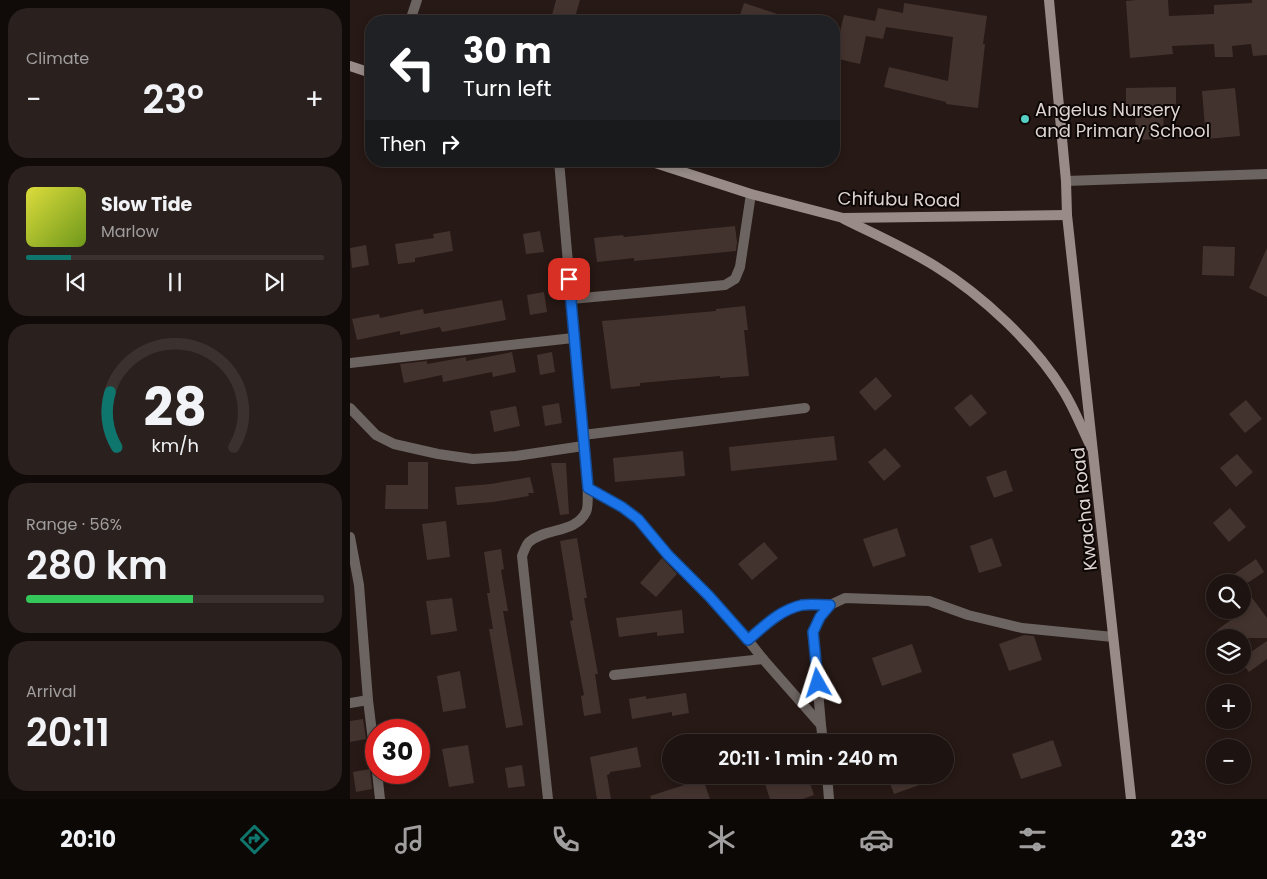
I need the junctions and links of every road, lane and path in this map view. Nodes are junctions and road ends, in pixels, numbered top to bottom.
1 (417, 0) edge
2 (1049, 0) edge
3 (412, 15) edge
4 (350, 66) edge
5 (365, 71) edge
6 (560, 167) edge
7 (668, 167) edge
8 (1267, 174) edge
9 (1066, 181) junction
10 (751, 194) junction
11 (1067, 215) junction
12 (843, 218) junction
13 (571, 299) junction
14 (573, 338) junction
15 (350, 363) edge
16 (350, 408) edge
17 (805, 408) dead end
18 (583, 441) junction
19 (1094, 455) junction
20 (588, 488) junction
21 (350, 537) edge
22 (354, 585) edge
23 (830, 605) junction
24 (1113, 637) junction
25 (748, 640) junction
26 (763, 659) junction
27 (614, 675) dead end
28 (368, 700) junction
29 (350, 703) edge
30 (370, 719) edge
31 (821, 724) junction
32 (822, 734) edge
33 (378, 784) edge
34 (828, 784) edge
35 (380, 799) edge
36 (548, 799) edge
37 (830, 799) edge
38 (1131, 799) edge

1 - 3 street
2 - 9 main road, Kwacha Road
4 - 5 main road
6 - 13 street
7 - 10 main road, Chifubu Road
8 - 9 street
9 - 11 main road, Kwacha Road
10 - 12 main road, Chifubu Road
10 - 13 street
11 - 12 main road, Chifubu Road
11 - 19 main road, Kwacha Road
12 - 19 main road
13 - 14 street
14 - 15 street
14 - 18 street
16 - 18 street
17 - 18 street
18 - 20 street
19 - 24 main road, Kwacha Road
20 - 25 street
20 - 36 street
21 - 22 street
22 - 28 street
23 - 24 street
23 - 25 street
23 - 31 street
24 - 38 main road, Kwacha Road
25 - 26 street
26 - 27 street
26 - 31 street
28 - 29 street
28 - 30 street
31 - 32 street
33 - 35 street
34 - 37 street

